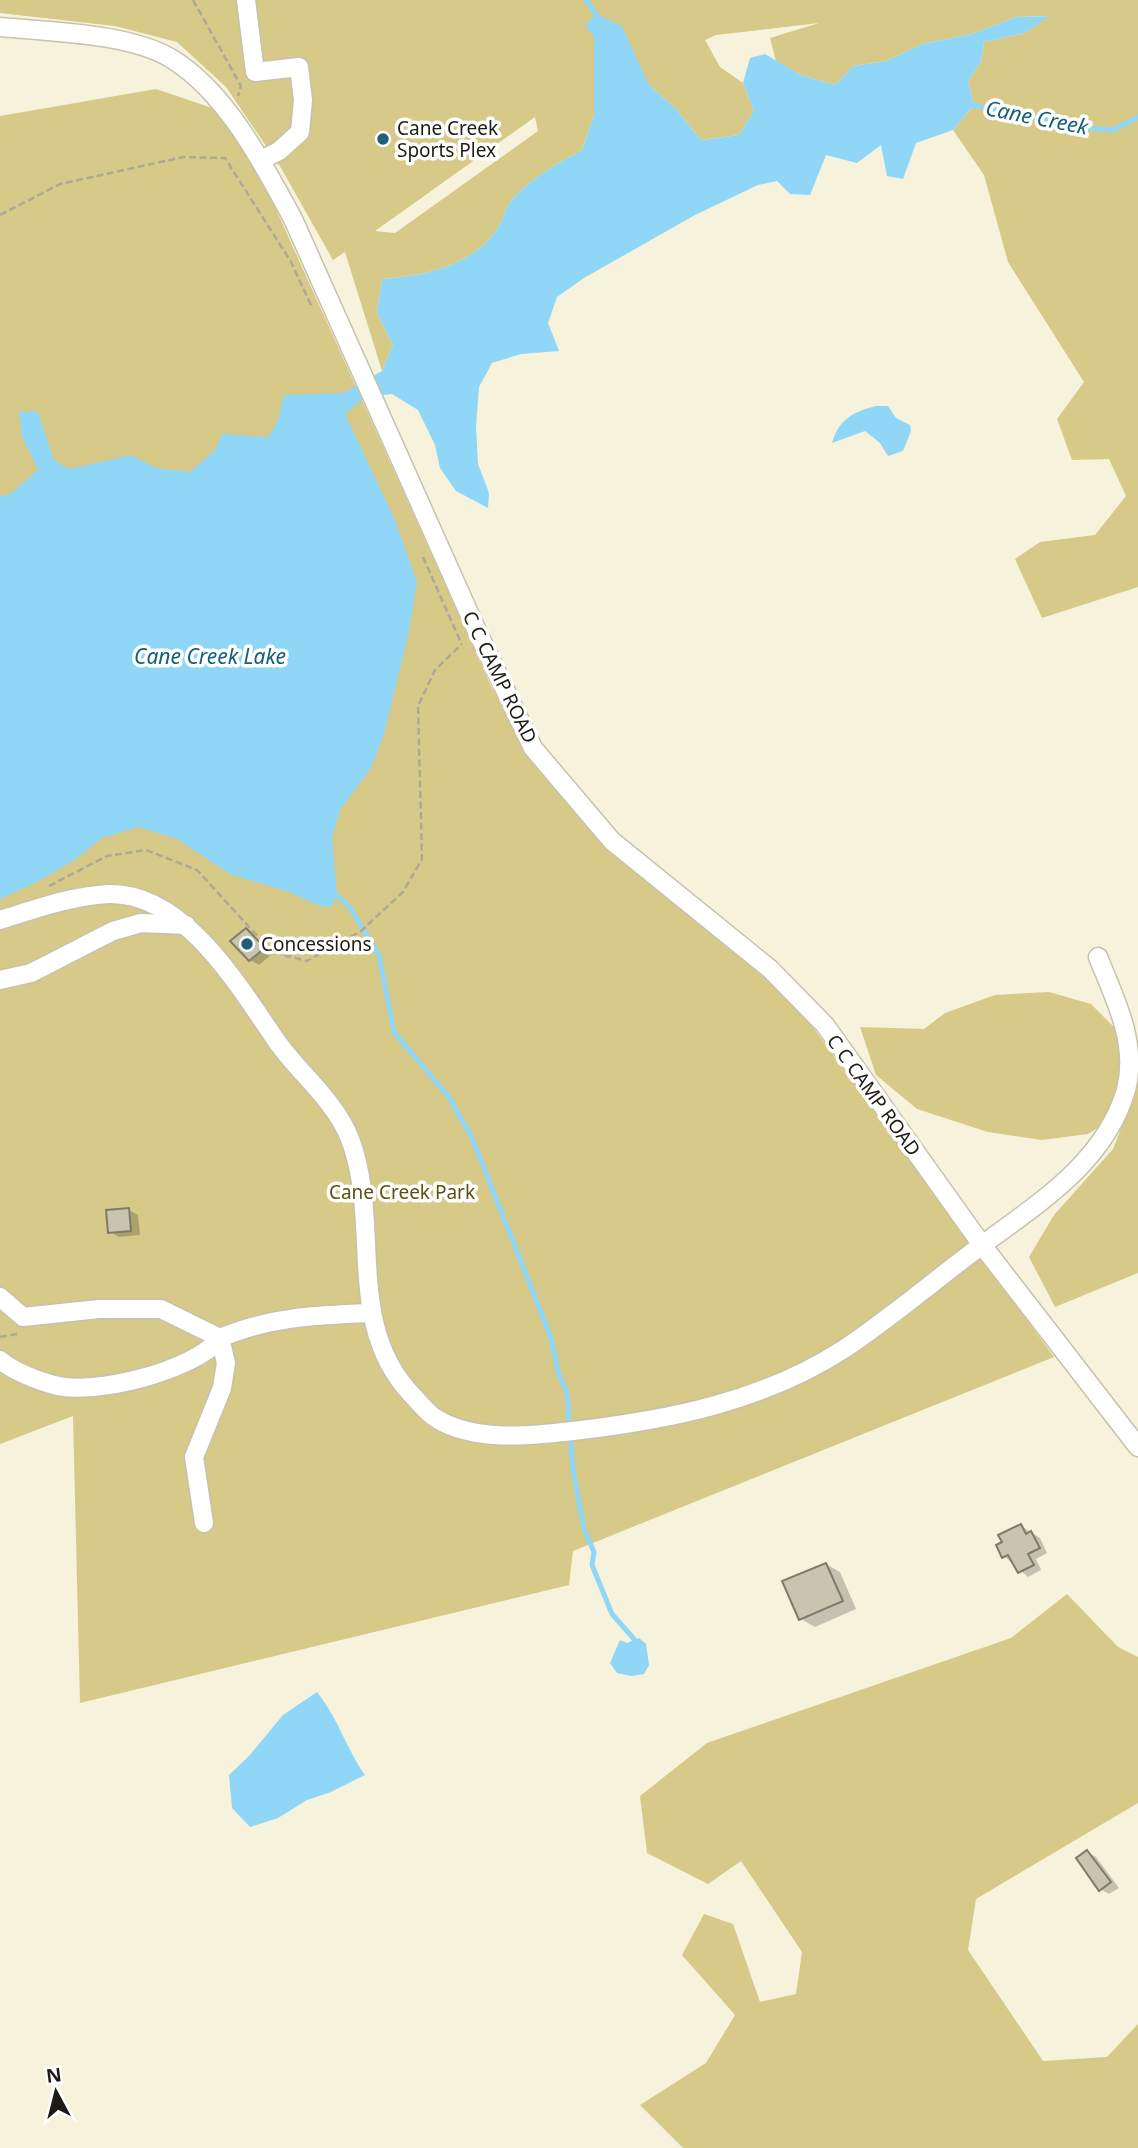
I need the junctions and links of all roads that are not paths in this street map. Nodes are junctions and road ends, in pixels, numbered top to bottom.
1 (246, 0) edge
2 (0, 27) edge
3 (261, 160) junction
4 (0, 920) edge
5 (186, 925) junction
6 (1098, 957) dead end
7 (0, 981) edge
8 (982, 1245) junction
9 (0, 1297) edge
10 (370, 1313) junction
11 (220, 1338) junction
12 (0, 1360) edge
13 (1138, 1447) edge
14 (204, 1523) dead end

1 - 3 street
2 - 3 street, C C CAMP ROAD
3 - 8 street, C C CAMP ROAD
4 - 5 street
5 - 7 street
5 - 10 street
6 - 8 street
8 - 10 street
8 - 13 street, C C CAMP ROAD
9 - 11 street
10 - 11 street
11 - 12 street
11 - 14 street

